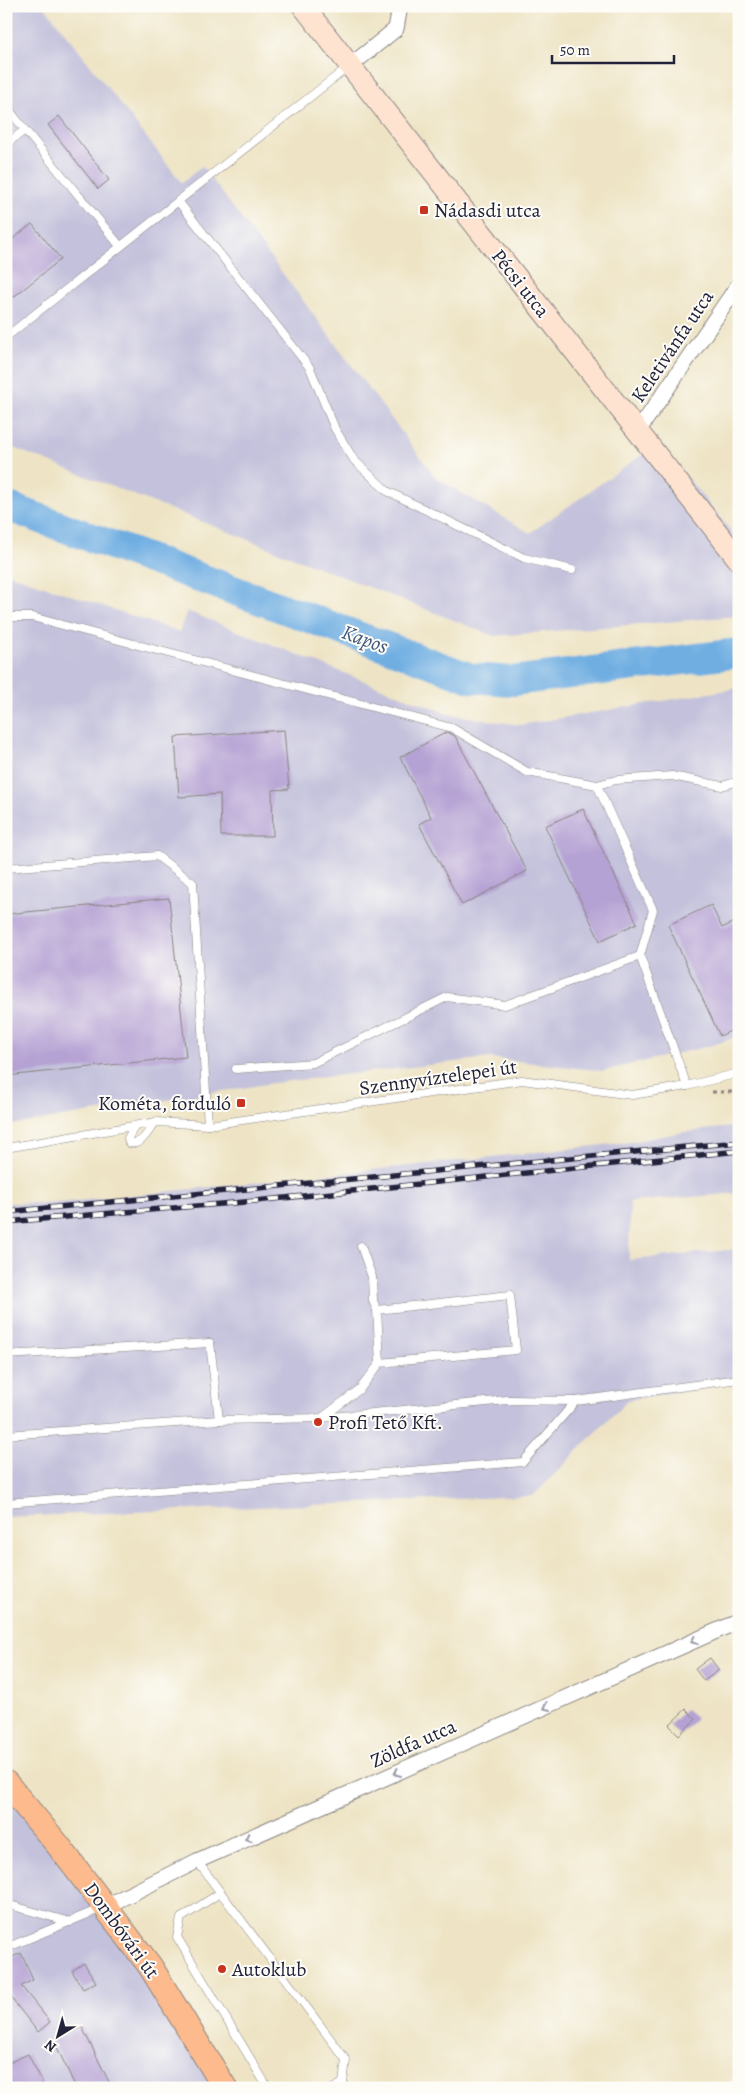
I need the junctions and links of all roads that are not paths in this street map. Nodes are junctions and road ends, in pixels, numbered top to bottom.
1 (303, 6) edge
2 (400, 6) edge
3 (350, 66) junction
4 (6, 106) edge
5 (25, 130) junction
6 (6, 144) edge
7 (178, 200) junction
8 (120, 246) junction
9 (739, 284) edge
10 (6, 337) edge
11 (638, 431) junction
12 (739, 560) edge
13 (572, 570) dead end
14 (6, 617) edge
15 (739, 781) edge
16 (597, 785) junction
17 (6, 868) edge
18 (640, 956) junction
19 (236, 1069) dead end
20 (739, 1073) edge
21 (687, 1086) junction
22 (156, 1122) junction
23 (141, 1124) junction
24 (208, 1125) junction
25 (6, 1148) edge
26 (361, 1246) dead end
27 (377, 1310) junction
28 (6, 1355) edge
29 (380, 1363) junction
30 (739, 1379) edge
31 (576, 1400) junction
32 (321, 1418) junction
33 (219, 1420) junction
34 (6, 1435) edge
35 (6, 1504) edge
36 (739, 1621) edge
37 (6, 1783) edge
38 (197, 1861) junction
39 (220, 1893) junction
40 (6, 1904) edge
41 (106, 1906) junction
42 (70, 1922) junction
43 (6, 1948) edge
44 (225, 2088) edge
45 (268, 2088) edge
46 (334, 2088) edge

1 - 3 street, Pécsi utca
2 - 3 street
3 - 7 lane
3 - 11 street, Pécsi utca
4 - 5 lane
5 - 6 lane
5 - 8 lane
7 - 8 lane
7 - 13 lane
8 - 10 lane
9 - 11 street, Keletivánfa utca
11 - 12 street, Pécsi utca
14 - 16 lane
15 - 16 lane
16 - 18 lane
17 - 24 lane
18 - 19 lane
18 - 21 lane
20 - 21 lane, Szennyvíztelepei út
21 - 24 lane, Szennyvíztelepei út
22 - 23 lane
22 - 23 lane
22 - 24 lane
23 - 25 lane
26 - 27 lane
27 - 29 lane
27 - 29 lane
28 - 33 lane
29 - 32 lane
30 - 31 lane
31 - 32 lane
31 - 35 lane
32 - 33 lane
33 - 34 lane
36 -> 38 street, Zöldfa utca
37 - 41 main road, Dombóvári út
38 - 39 lane
38 - 41 street, Zöldfa utca
39 - 45 lane
39 - 46 lane
40 - 42 lane
41 - 42 lane
41 - 44 main road, Dombóvári út
42 - 43 lane

